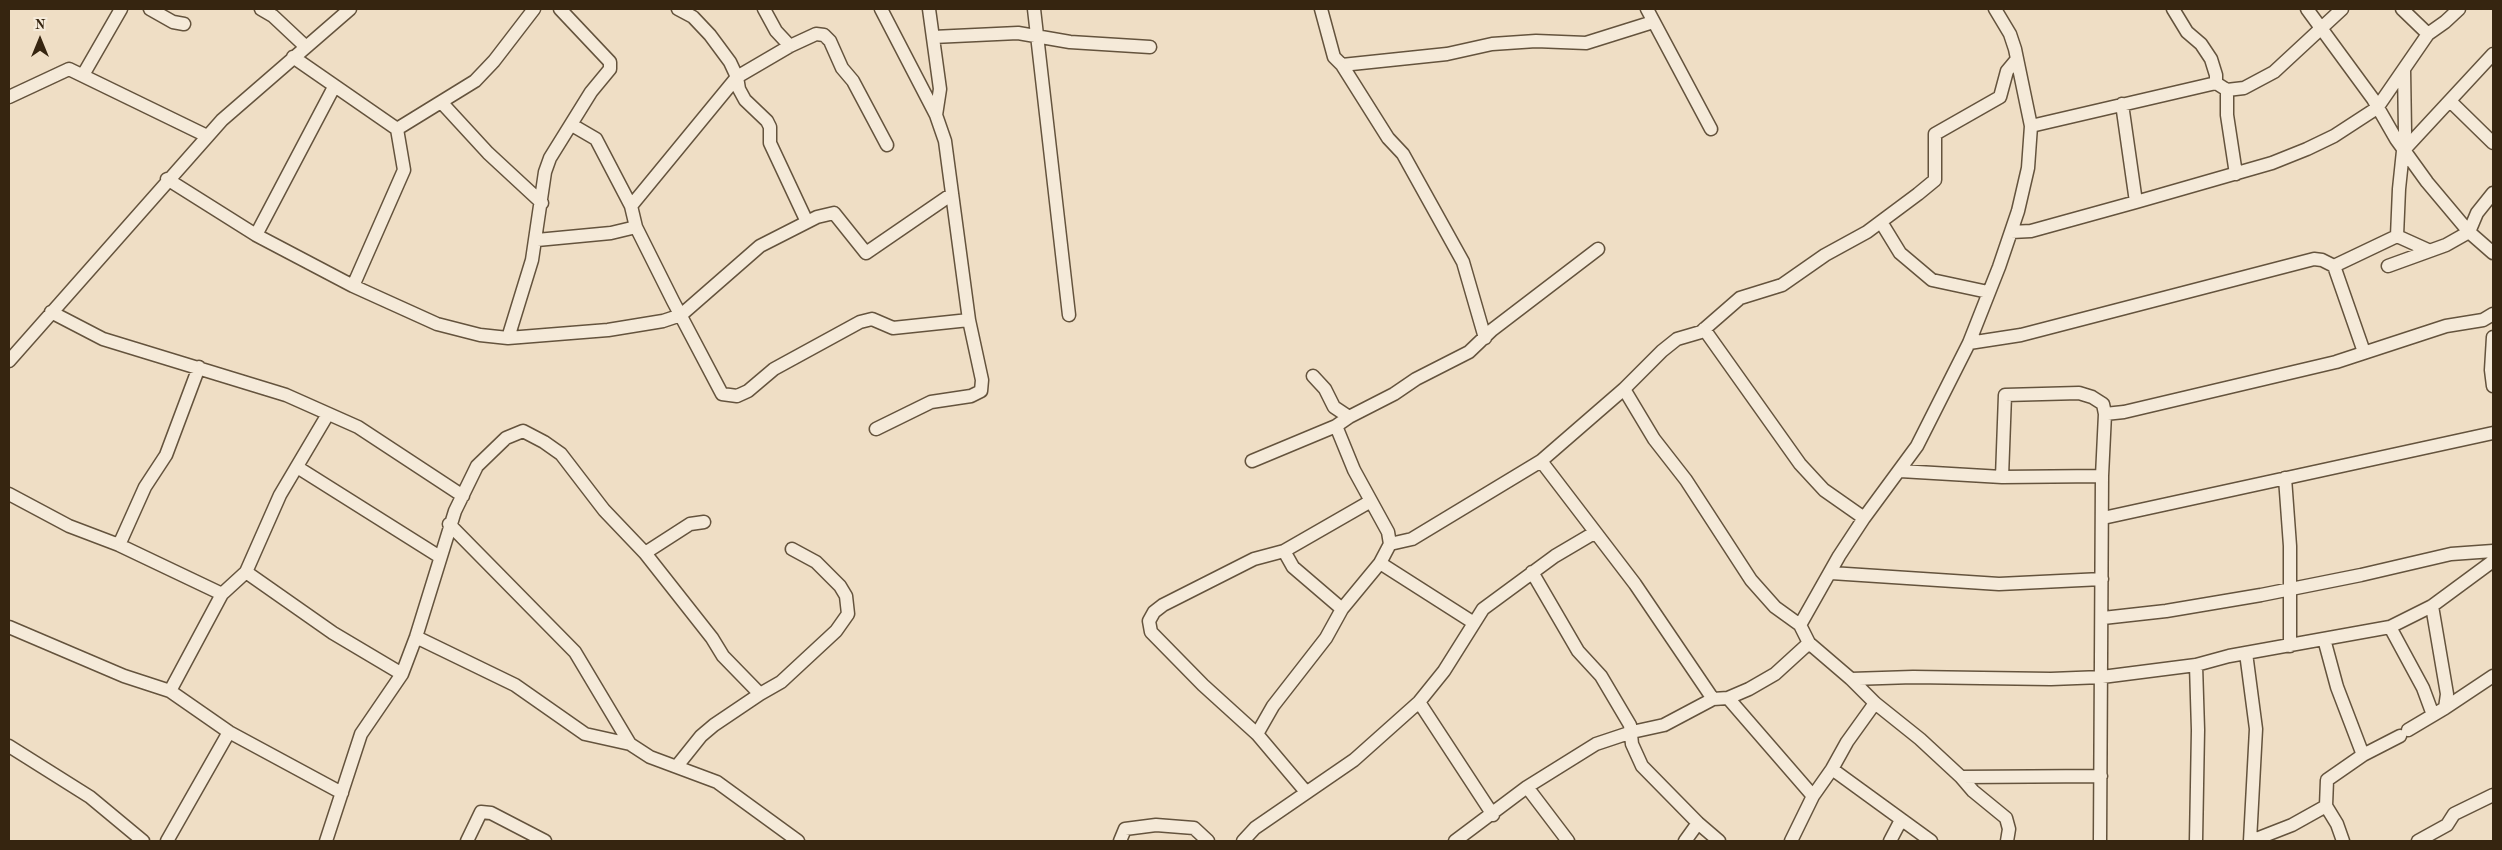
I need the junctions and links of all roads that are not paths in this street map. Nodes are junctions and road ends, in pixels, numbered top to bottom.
1 (122, 9) edge
2 (150, 9) edge
3 (261, 9) edge
4 (350, 9) edge
5 (534, 9) edge
6 (678, 9) edge
7 (764, 9) edge
8 (881, 9) edge
9 (929, 9) edge
10 (1034, 9) edge
11 (1321, 9) edge
12 (1647, 9) edge
13 (1995, 9) edge
14 (2173, 9) edge
15 (2306, 9) edge
16 (2342, 9) edge
17 (2402, 9) edge
18 (2459, 9) edge
19 (567, 11) edge
20 (697, 13) edge
21 (1653, 22) junction
22 (184, 24) dead end
23 (2320, 29) junction
24 (2428, 34) junction
25 (1037, 36) junction
26 (933, 37) junction
27 (305, 46) junction
28 (790, 46) junction
29 (1150, 47) dead end
30 (2493, 54) edge
31 (293, 57) junction
32 (2017, 58) junction
33 (1342, 66) junction
34 (2404, 69) junction
35 (83, 75) junction
36 (737, 77) junction
37 (2221, 86) junction
38 (334, 87) junction
39 (9, 97) edge
40 (2450, 101) junction
41 (442, 103) junction
42 (2122, 104) junction
43 (2378, 108) junction
44 (936, 115) junction
45 (572, 125) junction
46 (2031, 126) junction
47 (397, 129) junction
48 (1711, 129) dead end
49 (207, 136) junction
50 (2493, 143) edge
51 (887, 145) dead end
52 (2404, 150) junction
53 (2236, 174) junction
54 (167, 180) junction
55 (2493, 193) edge
56 (952, 194) junction
57 (2136, 202) junction
58 (542, 203) junction
59 (632, 206) junction
60 (807, 222) junction
61 (1881, 222) junction
62 (636, 227) junction
63 (2011, 232) junction
64 (2468, 232) junction
65 (256, 235) junction
66 (2398, 236) junction
67 (536, 240) junction
68 (1598, 249) dead end
69 (2428, 250) junction
70 (2493, 253) edge
71 (2334, 266) junction
72 (2388, 266) dead end
73 (353, 286) junction
74 (1988, 292) junction
75 (51, 312) junction
76 (2493, 314) edge
77 (681, 315) junction
78 (1069, 315) dead end
79 (969, 320) junction
80 (1704, 329) junction
81 (2493, 337) edge
82 (508, 338) junction
83 (1485, 338) junction
84 (1969, 343) junction
85 (2364, 352) junction
86 (9, 361) edge
87 (199, 367) junction
88 (1313, 376) dead end
89 (2493, 386) edge
90 (1624, 389) junction
91 (328, 414) junction
92 (2105, 414) junction
93 (1349, 417) junction
94 (1336, 426) junction
95 (876, 429) dead end
96 (2493, 432) edge
97 (1252, 461) dead end
98 (1541, 461) junction
99 (297, 468) junction
100 (1900, 471) junction
101 (2102, 476) junction
102 (2002, 477) junction
103 (2285, 478) junction
104 (9, 494) edge
105 (463, 496) junction
106 (1371, 501) junction
107 (1864, 518) junction
108 (2103, 518) junction
109 (704, 522) dead end
110 (450, 524) junction
111 (1594, 533) junction
112 (1390, 544) junction
113 (118, 545) junction
114 (792, 549) dead end
115 (1284, 551) junction
116 (2493, 551) edge
117 (645, 553) junction
118 (440, 557) junction
119 (2493, 561) edge
120 (1380, 563) junction
121 (246, 572) junction
122 (1532, 572) junction
123 (1831, 573) junction
124 (2102, 579) junction
125 (2290, 589) junction
126 (222, 594) junction
127 (2432, 606) junction
128 (1342, 609) junction
129 (2103, 618) junction
130 (1474, 623) junction
131 (1800, 626) junction
132 (9, 627) edge
133 (2390, 627) junction
134 (416, 637) junction
135 (2324, 639) junction
136 (1808, 643) junction
137 (2290, 646) junction
138 (2246, 654) junction
139 (2196, 665) junction
140 (402, 674) junction
141 (2493, 676) edge
142 (2102, 677) junction
143 (1851, 679) junction
144 (170, 691) junction
145 (760, 694) junction
146 (1728, 698) junction
147 (1713, 699) junction
148 (1419, 702) junction
149 (1875, 703) junction
150 (2445, 708) junction
151 (2433, 715) junction
152 (229, 732) junction
153 (1632, 732) junction
154 (1257, 734) junction
155 (630, 744) junction
156 (9, 746) edge
157 (2363, 756) junction
158 (677, 766) junction
159 (1832, 769) junction
160 (2101, 776) junction
161 (1961, 777) junction
162 (1527, 787) junction
163 (1306, 792) junction
164 (342, 793) junction
165 (2493, 795) edge
166 (1813, 796) junction
167 (2326, 806) junction
168 (1493, 815) junction
169 (1901, 820) junction
170 (1698, 823) junction
171 (143, 841) edge
172 (167, 841) edge
173 (326, 841) edge
174 (466, 841) edge
175 (545, 841) edge
176 (798, 841) edge
177 (1120, 841) edge
178 (1208, 841) edge
179 (1243, 841) edge
180 (1455, 841) edge
181 (1568, 841) edge
182 (1685, 841) edge
183 (1719, 841) edge
184 (1792, 841) edge
185 (1890, 841) edge
186 (1931, 841) edge
187 (2007, 841) edge
188 (2100, 841) edge
189 (2196, 841) edge
190 (2250, 841) edge
191 (2343, 841) edge
192 (2418, 841) edge

1 - 35 street
2 - 22 street
3 - 27 street
4 - 27 street
5 - 41 street
6 - 20 street
7 - 28 street
8 - 44 street
9 - 26 street
10 - 25 street
11 - 33 street
12 - 21 street
13 - 32 street
14 - 37 street
15 - 23 street
16 - 23 street
17 - 24 street
18 - 24 street
19 - 45 street
20 - 36 street
21 - 33 street
21 - 48 street
23 - 37 street
23 - 43 street
24 - 34 street
25 - 26 street
25 - 29 street
25 - 78 street
26 - 44 street
27 - 31 street
28 - 36 street
28 - 51 street
30 - 40 street
31 - 38 street
31 - 49 street
32 - 46 street
32 - 61 street
33 - 83 street
34 - 43 street
34 - 52 street
35 - 39 street
35 - 49 street
36 - 59 street
36 - 60 street
37 - 42 street
37 - 53 street
38 - 47 street
38 - 65 street
40 - 50 street
40 - 52 street
41 - 47 street
41 - 58 street
42 - 46 street
42 - 57 street
43 - 52 street
43 - 53 street
44 - 56 street
45 - 58 street
45 - 59 street
46 - 63 street
47 - 73 street
49 - 54 street
52 - 64 street
52 - 66 street
53 - 57 street
54 - 65 street
54 - 75 street
55 - 64 street
56 - 60 street
56 - 79 street
57 - 63 street
58 - 67 street
59 - 62 street
60 - 77 street
61 - 74 street
61 - 80 street
62 - 67 street
62 - 77 street
63 - 74 street
64 - 69 street
64 - 70 street
65 - 73 street
66 - 69 street
66 - 71 street
67 - 82 street
68 - 83 street
69 - 72 street
71 - 84 street
71 - 85 street
73 - 82 street
74 - 84 street
75 - 86 street
75 - 87 street
76 - 85 street
77 - 79 street
77 - 82 street
79 - 95 street
80 - 90 street
80 - 107 street
81 - 89 street
83 - 93 street
84 - 100 street
85 - 92 street
87 - 91 street
87 - 113 street
88 - 93 street
90 - 98 street
90 - 131 street
91 - 99 street
91 - 105 street
92 - 101 street
92 - 102 street
93 - 94 street
94 - 97 street
94 - 106 street
96 - 103 street
98 - 111 street
98 - 112 street
99 - 118 street
99 - 121 street
100 - 102 street
100 - 107 street
101 - 102 street
101 - 108 street
103 - 108 street
103 - 125 street
104 - 113 street
105 - 110 street
105 - 117 street
106 - 112 street
106 - 115 street
107 - 123 street
108 - 124 street
109 - 117 street
110 - 118 street
110 - 155 street
111 - 122 street
111 - 147 street
112 - 120 street
113 - 126 street
114 - 145 street
115 - 128 street
115 - 154 street
116 - 125 street
117 - 145 street
118 - 134 street
119 - 127 street
120 - 128 street
120 - 130 street
121 - 126 street
121 - 140 street
122 - 130 street
122 - 153 street
123 - 124 street
123 - 131 street
124 - 129 street
125 - 129 street
125 - 137 street
126 - 144 street
127 - 133 street
127 - 150 street
128 - 154 street
129 - 142 street
130 - 148 street
131 - 136 street
132 - 144 street
133 - 135 street
133 - 151 street
134 - 140 street
134 - 155 street
135 - 137 street
135 - 157 street
136 - 143 street
136 - 146 street
137 - 138 street
138 - 139 street
138 - 190 street
139 - 142 street
139 - 189 street
140 - 164 street
141 - 150 street
142 - 143 street
142 - 160 street
143 - 149 street
144 - 152 street
145 - 158 street
146 - 147 street
146 - 166 street
147 - 153 street
148 - 163 street
148 - 168 street
149 - 159 street
149 - 161 street
150 - 151 street
151 - 157 street
152 - 164 street
152 - 172 street
153 - 162 street
153 - 170 street
154 - 163 street
155 - 158 street
156 - 171 street
157 - 167 street
158 - 176 street
159 - 166 street
159 - 169 street
160 - 161 street
160 - 188 street
161 - 187 street
162 - 168 street
162 - 181 street
163 - 179 street
164 - 173 street
165 - 192 street
166 - 184 street
167 - 190 street
167 - 191 street
168 - 180 street
169 - 185 street
169 - 186 street
170 - 182 street
170 - 183 street
174 - 175 street
177 - 178 street

